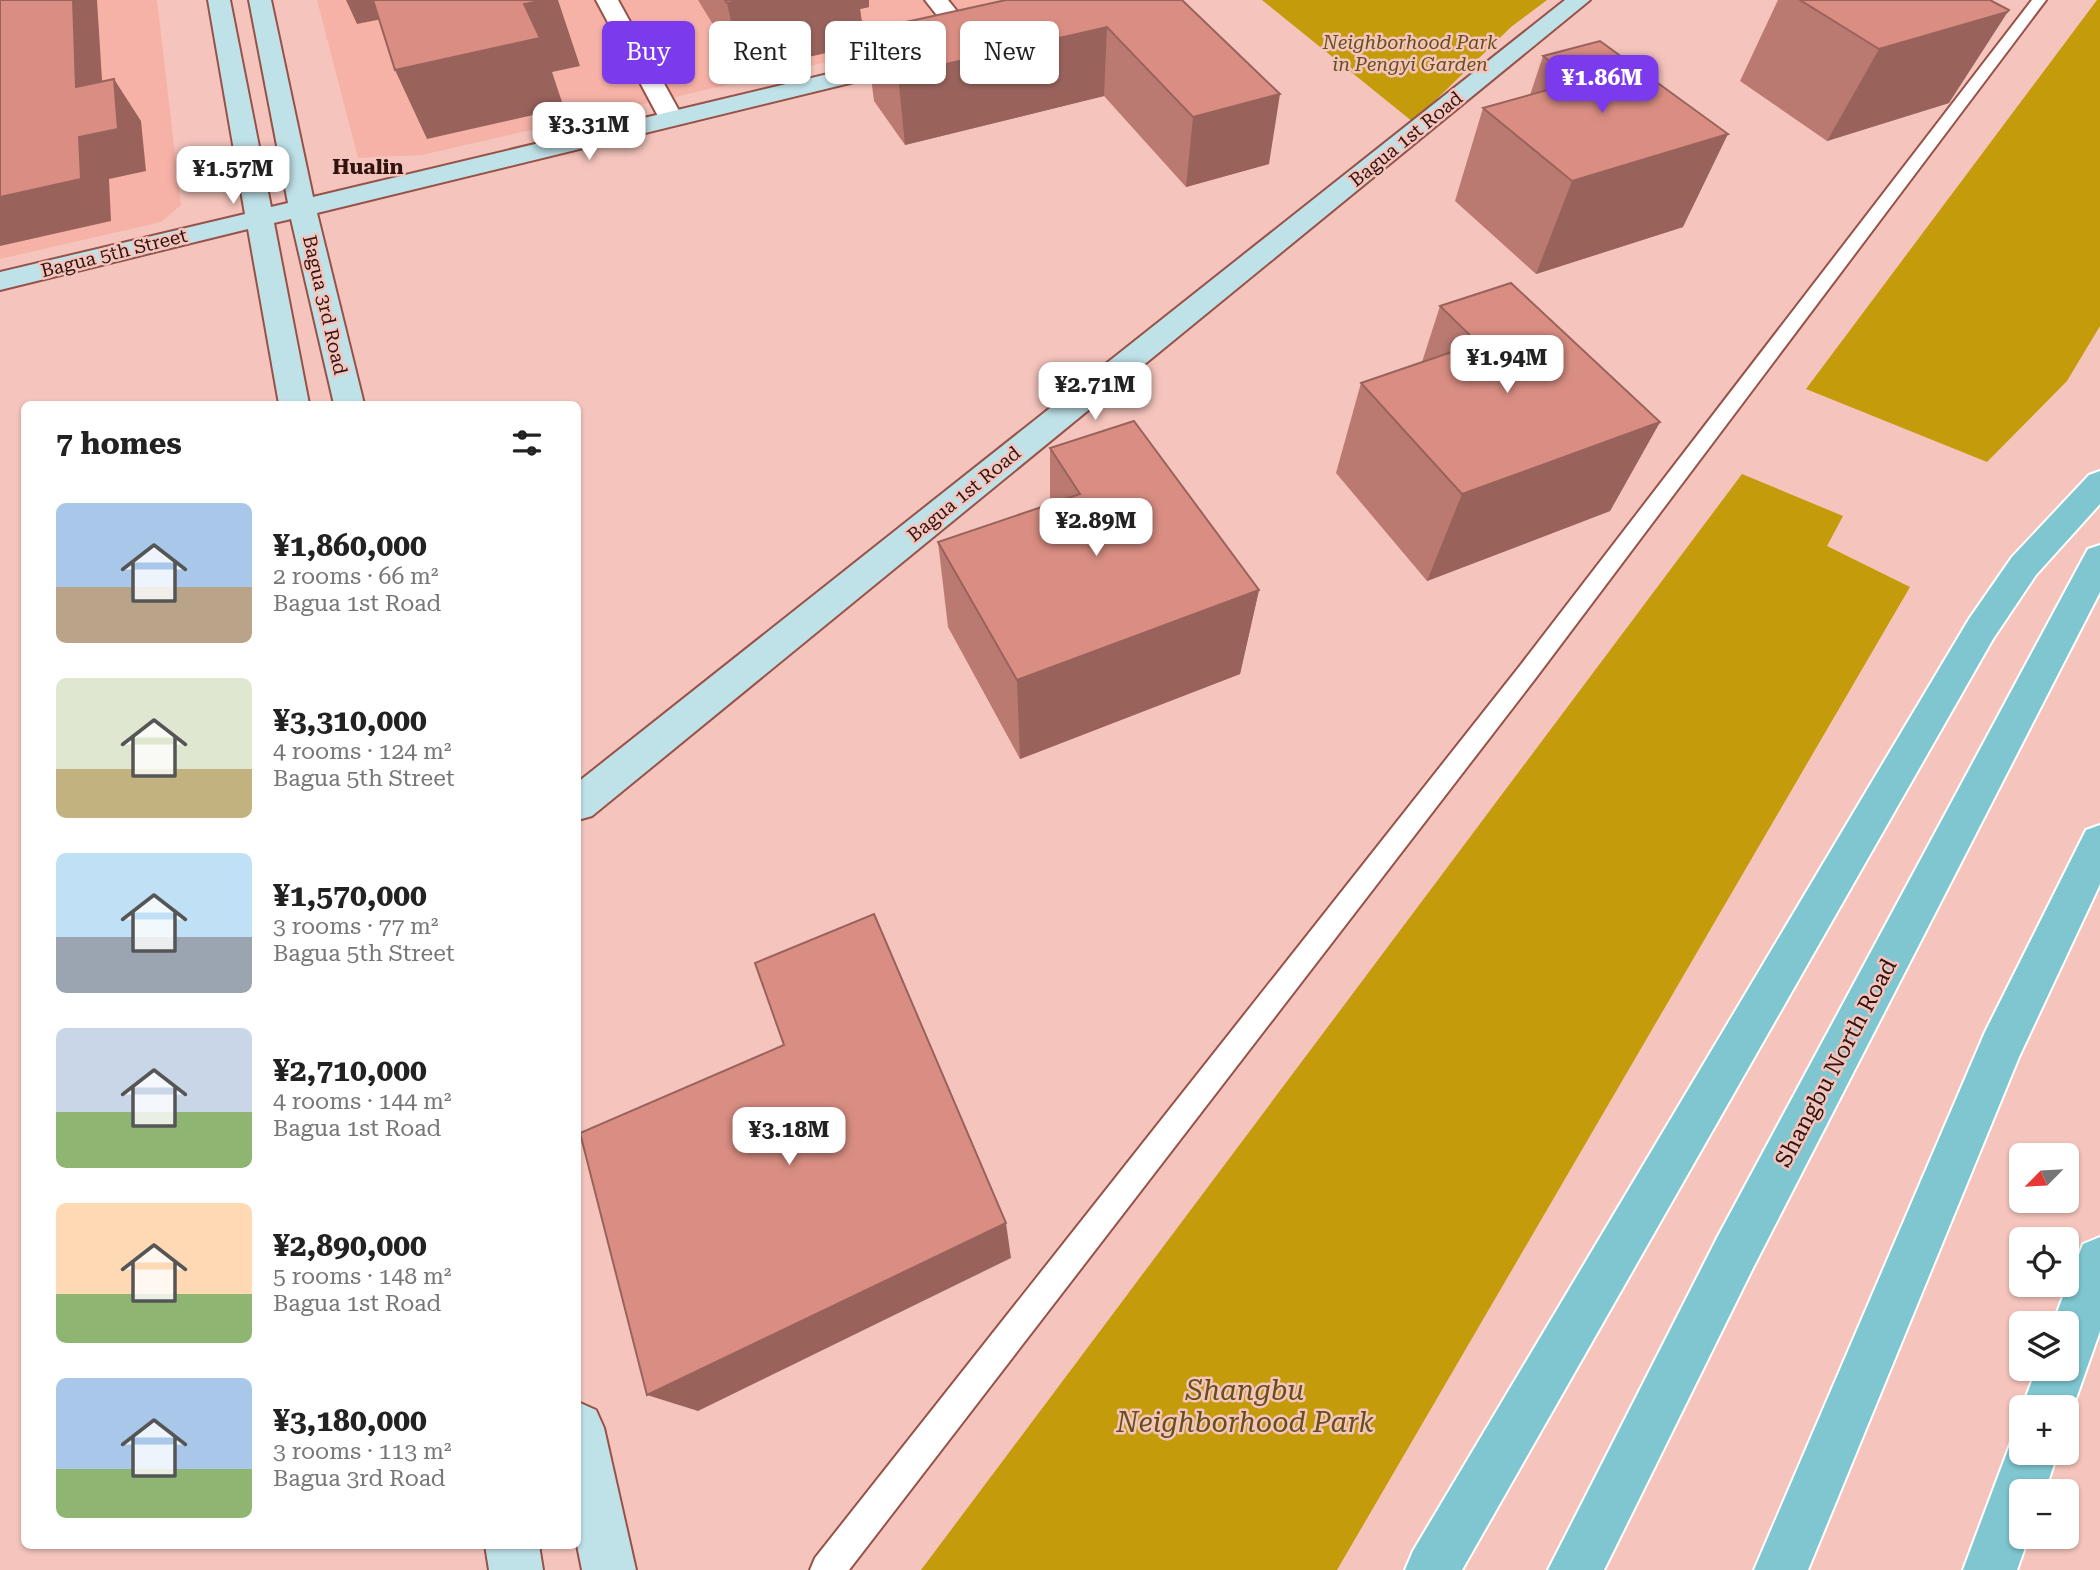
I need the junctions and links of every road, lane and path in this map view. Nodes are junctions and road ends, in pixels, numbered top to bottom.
1 (219, 0) edge
2 (260, 0) edge
3 (607, 0) edge
4 (936, 0) edge
5 (1579, 0) edge
6 (2039, 0) edge
7 (960, 30) edge
8 (960, 49) edge
9 (671, 118) junction
10 (302, 208) junction
11 (259, 218) junction
12 (0, 281) edge
13 (293, 401) edge
14 (347, 401) edge
15 (2100, 483) edge
16 (2100, 558) edge
17 (581, 802) edge
18 (2100, 842) edge
19 (2100, 1261) edge
20 (2079, 1320) edge
21 (581, 1442) edge
22 (2027, 1465) edge
23 (513, 1549) edge
24 (516, 1570) edge
25 (609, 1570) edge
26 (827, 1570) edge
27 (1432, 1570) edge
28 (1575, 1570) edge
29 (1781, 1570) edge
30 (1990, 1570) edge

1 - 11 street
2 - 10 street, Bagua 3rd Road
3 - 9 street
4 - 7 street
5 - 17 street, Bagua 1st Road
6 - 26 lane
8 - 9 street, Bagua 5th Street
9 - 10 street, Bagua 5th Street
10 - 11 street, Bagua 5th Street
10 - 14 street, Bagua 3rd Road
11 - 12 street, Bagua 5th Street
11 - 13 street
15 - 27 main road
16 - 28 main road, Shangbu North Road
18 - 29 main road
19 - 20 main road
21 - 25 street
22 - 30 main road
23 - 24 street

